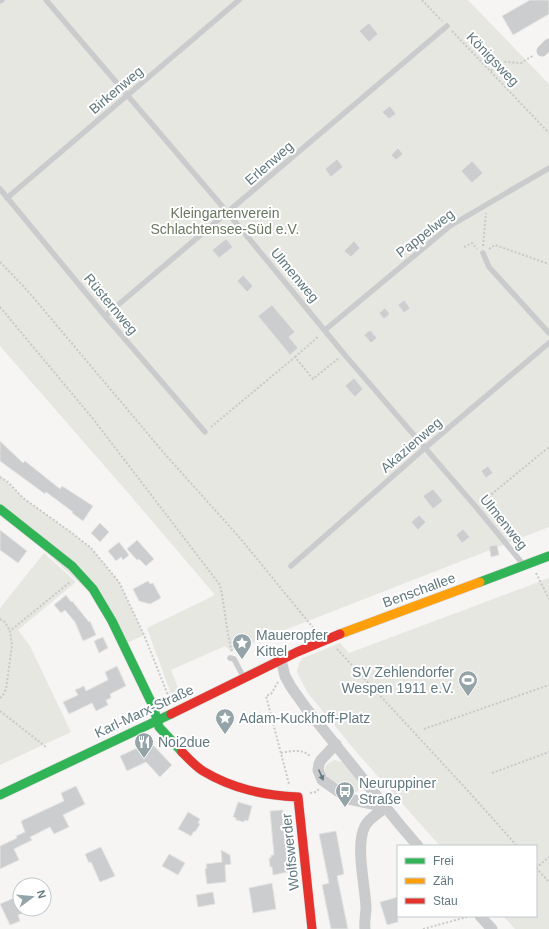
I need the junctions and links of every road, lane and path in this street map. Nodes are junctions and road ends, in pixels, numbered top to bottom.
1 (46, 0) edge
2 (240, 0) edge
3 (422, 0) edge
4 (447, 26) junction
5 (546, 47) edge
6 (491, 71) junction
7 (128, 95) junction
8 (549, 133) edge
9 (549, 168) edge
10 (0, 189) edge
11 (7, 198) junction
12 (482, 207) junction
13 (228, 213) junction
14 (464, 247) dead end
15 (483, 253) junction
16 (0, 262) edge
17 (549, 264) edge
18 (0, 307) edge
19 (105, 316) junction
20 (325, 330) junction
21 (549, 333) edge
22 (549, 343) edge
23 (344, 354) junction
24 (295, 357) junction
25 (205, 432) joint
26 (549, 447) edge
27 (426, 448) junction
28 (476, 507) junction
29 (0, 510) edge
30 (549, 556) edge
31 (291, 566) dead end
32 (524, 566) junction
33 (534, 570) dead end
34 (80, 574) junction
35 (549, 599) edge
36 (0, 619) edge
37 (10, 631) junction
38 (317, 633) dead end
39 (332, 644) dead end
40 (299, 650) joint
41 (232, 659) joint
42 (281, 660) junction
43 (244, 679) junction
44 (278, 682) dead end
45 (549, 685) edge
46 (0, 698) edge
47 (0, 711) edge
48 (157, 722) junction
49 (424, 729) dead end
50 (336, 744) junction
51 (46, 747) dead end
52 (549, 752) edge
53 (280, 753) junction
54 (319, 764) junction
55 (492, 773) dead end
56 (325, 783) junction
57 (0, 795) edge
58 (298, 796) junction
59 (386, 807) junction
60 (417, 845) edge
61 (516, 845) edge
62 (549, 857) edge
63 (537, 867) edge
64 (537, 869) edge
65 (549, 882) edge
66 (467, 917) edge
67 (481, 917) edge
68 (435, 926) junction
69 (312, 929) edge
70 (365, 929) edge
71 (423, 929) edge
72 (436, 929) edge
73 (492, 929) edge

1 - 7 lane, Ulmenweg
2 - 7 lane, Birkenweg
3 - 4 path, Königsweg
4 - 6 path, Königsweg
4 - 13 lane, Erlenweg
5 - 6 path
6 - 8 path, Königsweg
7 - 11 lane, Birkenweg
7 - 13 lane, Ulmenweg
9 - 12 lane, Pappelweg
10 - 11 lane, Rüsternweg
11 - 19 lane, Rüsternweg
12 - 15 path
12 - 20 lane, Pappelweg
13 - 19 lane, Erlenweg
13 - 20 lane, Ulmenweg
14 - 15 path
15 - 17 path
15 - 21 lane
16 - 38 path
18 - 41 path
19 - 25 lane, Rüsternweg
20 - 23 lane, Ulmenweg
20 - 24 path
22 - 27 lane, Akazienweg
23 - 24 path
23 - 27 lane, Ulmenweg
24 - 25 path
26 - 28 path
27 - 28 lane, Ulmenweg
27 - 31 lane, Akazienweg
28 - 32 lane, Ulmenweg
29 - 34 street, Wolfswerder
30 - 32 street, Benschallee
32 - 40 street, Benschallee
33 - 35 path
34 - 37 path
34 - 48 street, Wolfswerder
36 - 37 path
37 - 46 path
39 - 61 path
40 - 42 street, Karl-Marx-Straße
41 - 43 lane
42 - 43 street, Karl-Marx-Straße
42 - 50 street
43 - 48 street, Karl-Marx-Straße
44 - 53 path
45 - 49 path
47 - 51 path
48 - 57 street, Karl-Marx-Straße
48 - 58 street, Wolfswerder
50 - 54 street
50 - 59 street
52 - 55 path
53 - 54 path
53 - 58 path
54 -> 56 street
56 - 58 path
56 - 59 street
58 - 69 street, Wolfswerder
59 - 60 street
59 - 70 street
62 - 63 path
64 - 65 path
66 - 68 path
67 - 73 street
68 - 71 path
68 - 72 path

